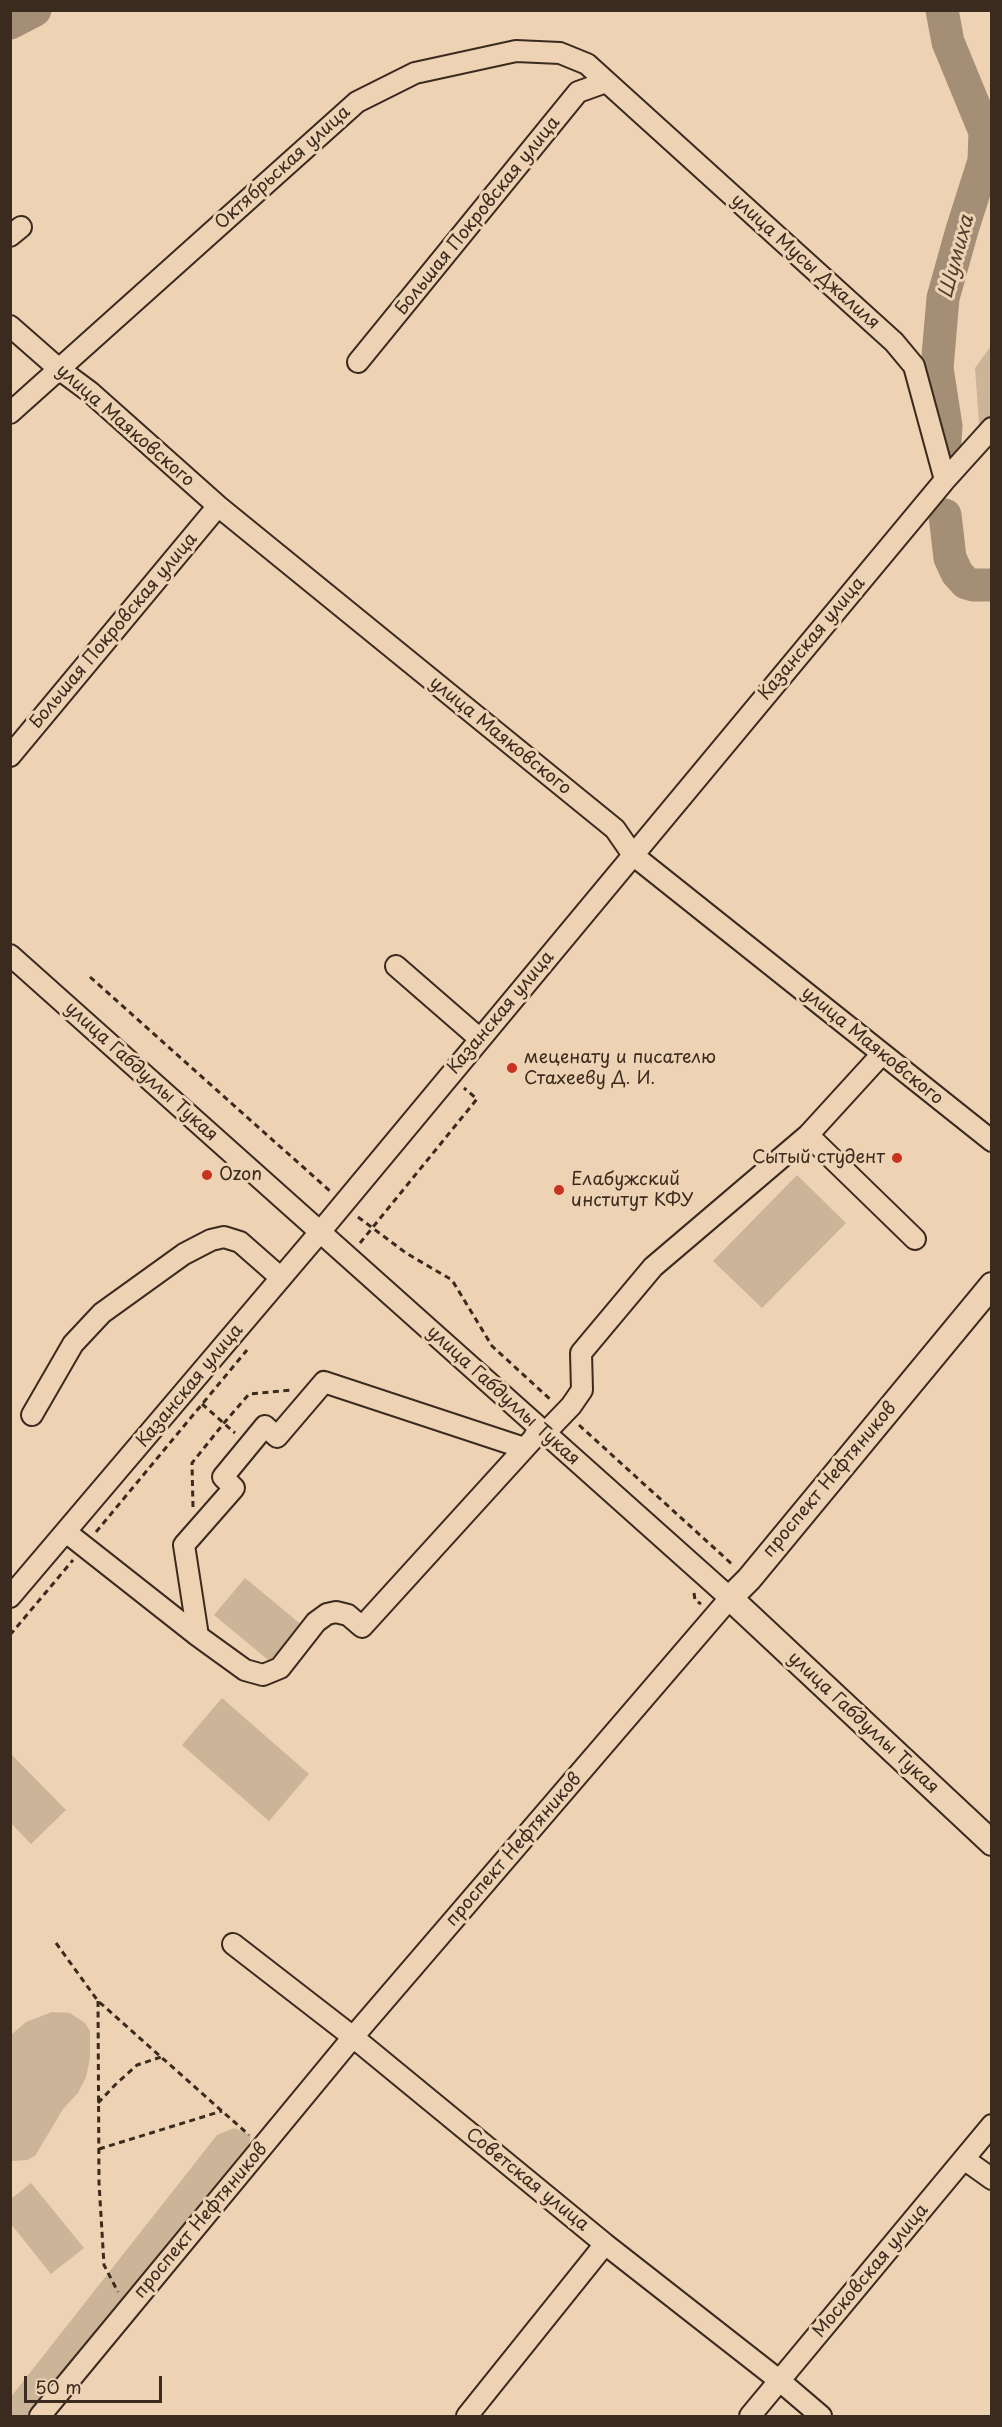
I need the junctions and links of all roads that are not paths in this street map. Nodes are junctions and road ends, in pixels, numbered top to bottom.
1 (606, 82) junction
2 (10, 326) edge
3 (358, 362) dead end
4 (59, 369) junction
5 (10, 413) edge
6 (992, 428) edge
7 (945, 480) junction
8 (218, 506) junction
9 (10, 756) edge
10 (633, 855) junction
11 (10, 955) edge
12 (396, 966) dead end
13 (480, 1039) junction
14 (882, 1054) junction
15 (808, 1135) junction
16 (992, 1141) edge
17 (320, 1232) junction
18 (915, 1239) dead end
19 (281, 1278) junction
20 (992, 1285) edge
21 (32, 1415) dead end
22 (542, 1431) junction
23 (524, 1448) junction
24 (66, 1532) junction
25 (10, 1597) edge
26 (730, 1599) junction
27 (198, 1636) junction
28 (992, 1843) edge
29 (233, 1944) dead end
30 (353, 2037) junction
31 (992, 2125) edge
32 (964, 2159) junction
33 (992, 2179) edge
34 (606, 2244) junction
35 (780, 2381) junction
36 (40, 2416) edge
37 (467, 2416) edge
38 (750, 2416) edge
39 (821, 2416) edge

1 - 3 street, Большая Покровская улица
1 - 4 street, Октябрьская улица
1 - 7 street, улица Мусы Джалиля
2 - 4 street, улица Маяковского
4 - 5 street, Октябрьская улица
4 - 8 street, улица Маяковского
6 - 7 street, Казанская улица
7 - 10 street, Казанская улица
8 - 9 street, Большая Покровская улица
8 - 10 street, улица Маяковского
10 - 13 street, Казанская улица
10 - 14 street, улица Маяковского
11 - 17 street, улица Габдуллы Тукая
12 - 13 street
13 - 17 street, Казанская улица
14 - 15 street
14 - 16 street, улица Маяковского
15 - 18 street
15 - 22 street
17 - 19 street, Казанская улица
17 - 22 street, улица Габдуллы Тукая
19 - 21 street
19 - 24 street, Казанская улица
20 - 26 main road, проспект Нефтяников
22 - 23 street
22 - 26 street, улица Габдуллы Тукая
23 - 27 street
23 - 27 street
24 - 25 street, Казанская улица
24 - 27 street
26 - 28 main road, улица Габдуллы Тукая
26 - 30 street, проспект Нефтяников
29 - 30 street, Советская улица
30 - 34 street, Советская улица
30 - 36 street, проспект Нефтяников
31 - 32 street, Московская улица
32 - 33 street
32 - 35 street, Московская улица
34 - 35 street, Советская улица
34 - 37 street
35 - 38 street, Московская улица
35 - 39 street, Советская улица

